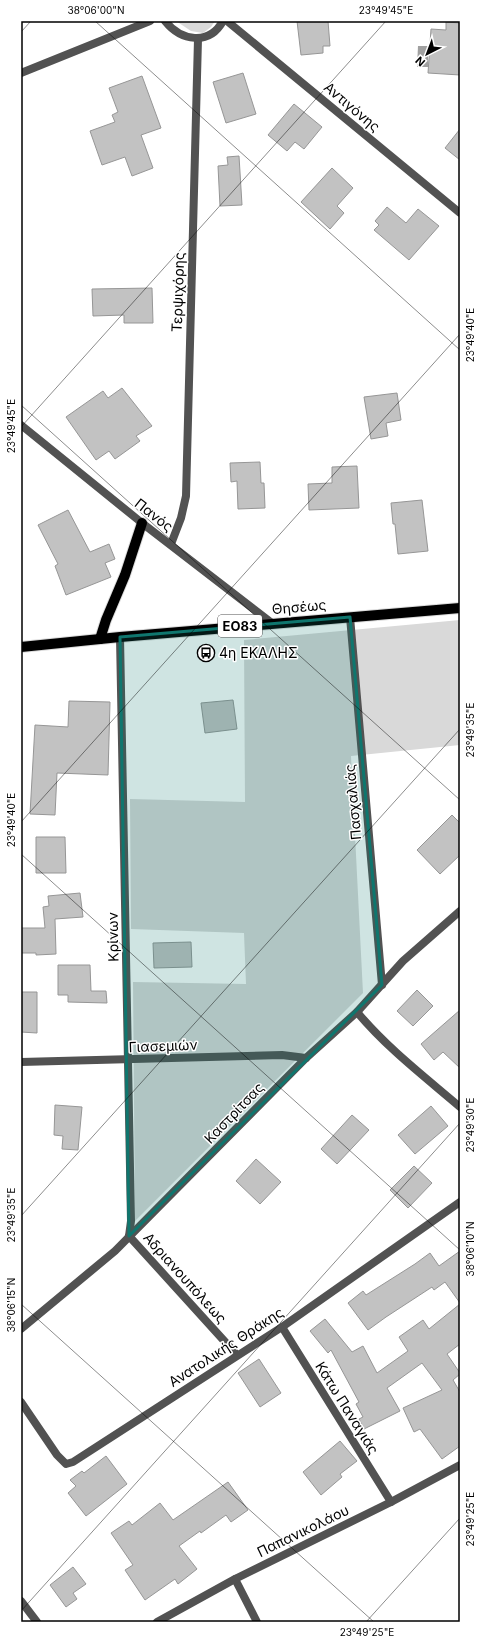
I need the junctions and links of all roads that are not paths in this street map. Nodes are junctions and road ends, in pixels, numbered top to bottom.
1 (150, 21) edge
2 (165, 21) edge
3 (223, 21) edge
4 (227, 21) edge
5 (198, 39) junction
6 (21, 73) edge
7 (460, 213) edge
8 (21, 425) edge
9 (142, 523) junction
10 (171, 544) junction
11 (460, 608) edge
12 (350, 617) junction
13 (273, 624) junction
14 (120, 637) junction
15 (100, 640) junction
16 (21, 647) edge
17 (460, 911) edge
18 (382, 985) junction
19 (358, 1012) junction
20 (306, 1058) junction
21 (128, 1060) junction
22 (21, 1062) edge
23 (460, 1107) edge
24 (460, 1202) edge
25 (129, 1236) junction
26 (282, 1327) junction
27 (21, 1329) edge
28 (236, 1355) junction
29 (21, 1402) edge
30 (460, 1465) edge
31 (391, 1502) junction
32 (235, 1579) junction
33 (21, 1601) edge
34 (37, 1622) edge
35 (157, 1622) edge
36 (257, 1622) edge

1 - 6 street
2 - 5 street
3 - 5 street
4 - 7 street, Αντιγόνης
5 - 10 street, Τερψιχόρης
8 - 9 street, Πανός
9 - 10 street, Πανός
9 - 15 main road
10 - 13 street, Πανός
11 - 12 main road, Θησέως / ΕΟ83
12 - 13 main road, Θησέως / ΕΟ83
12 - 18 street, Πασχαλιάς
13 - 14 main road, Θησέως / ΕΟ83
14 - 15 main road, Θησέως / ΕΟ83
14 - 21 street, Κρίνων
15 - 16 main road, Θησέως / ΕΟ83
17 - 18 street, Καστρίτσας
18 - 19 street, Καστρίτσας
19 - 20 street, Καστρίτσας
19 - 23 street
20 - 21 street, Γιασεμιών
20 - 25 street, Καστρίτσας
21 - 22 street, Γιασεμιών
21 - 25 street, Κρίνων
24 - 26 street, Ανατολικής Θράκης
25 - 27 street, Καστρίτσας
25 - 28 street, Αδριανουπόλεως
26 - 28 street, Ανατολικής Θράκης
26 - 31 street, Κάτω Παναγιάς
28 - 29 street, Ανατολικής Θράκης
30 - 31 street, Παπανικολάου
31 - 32 street, Παπανικολάου
32 - 35 street, Παπανικολάου
32 - 36 street
33 - 34 street

